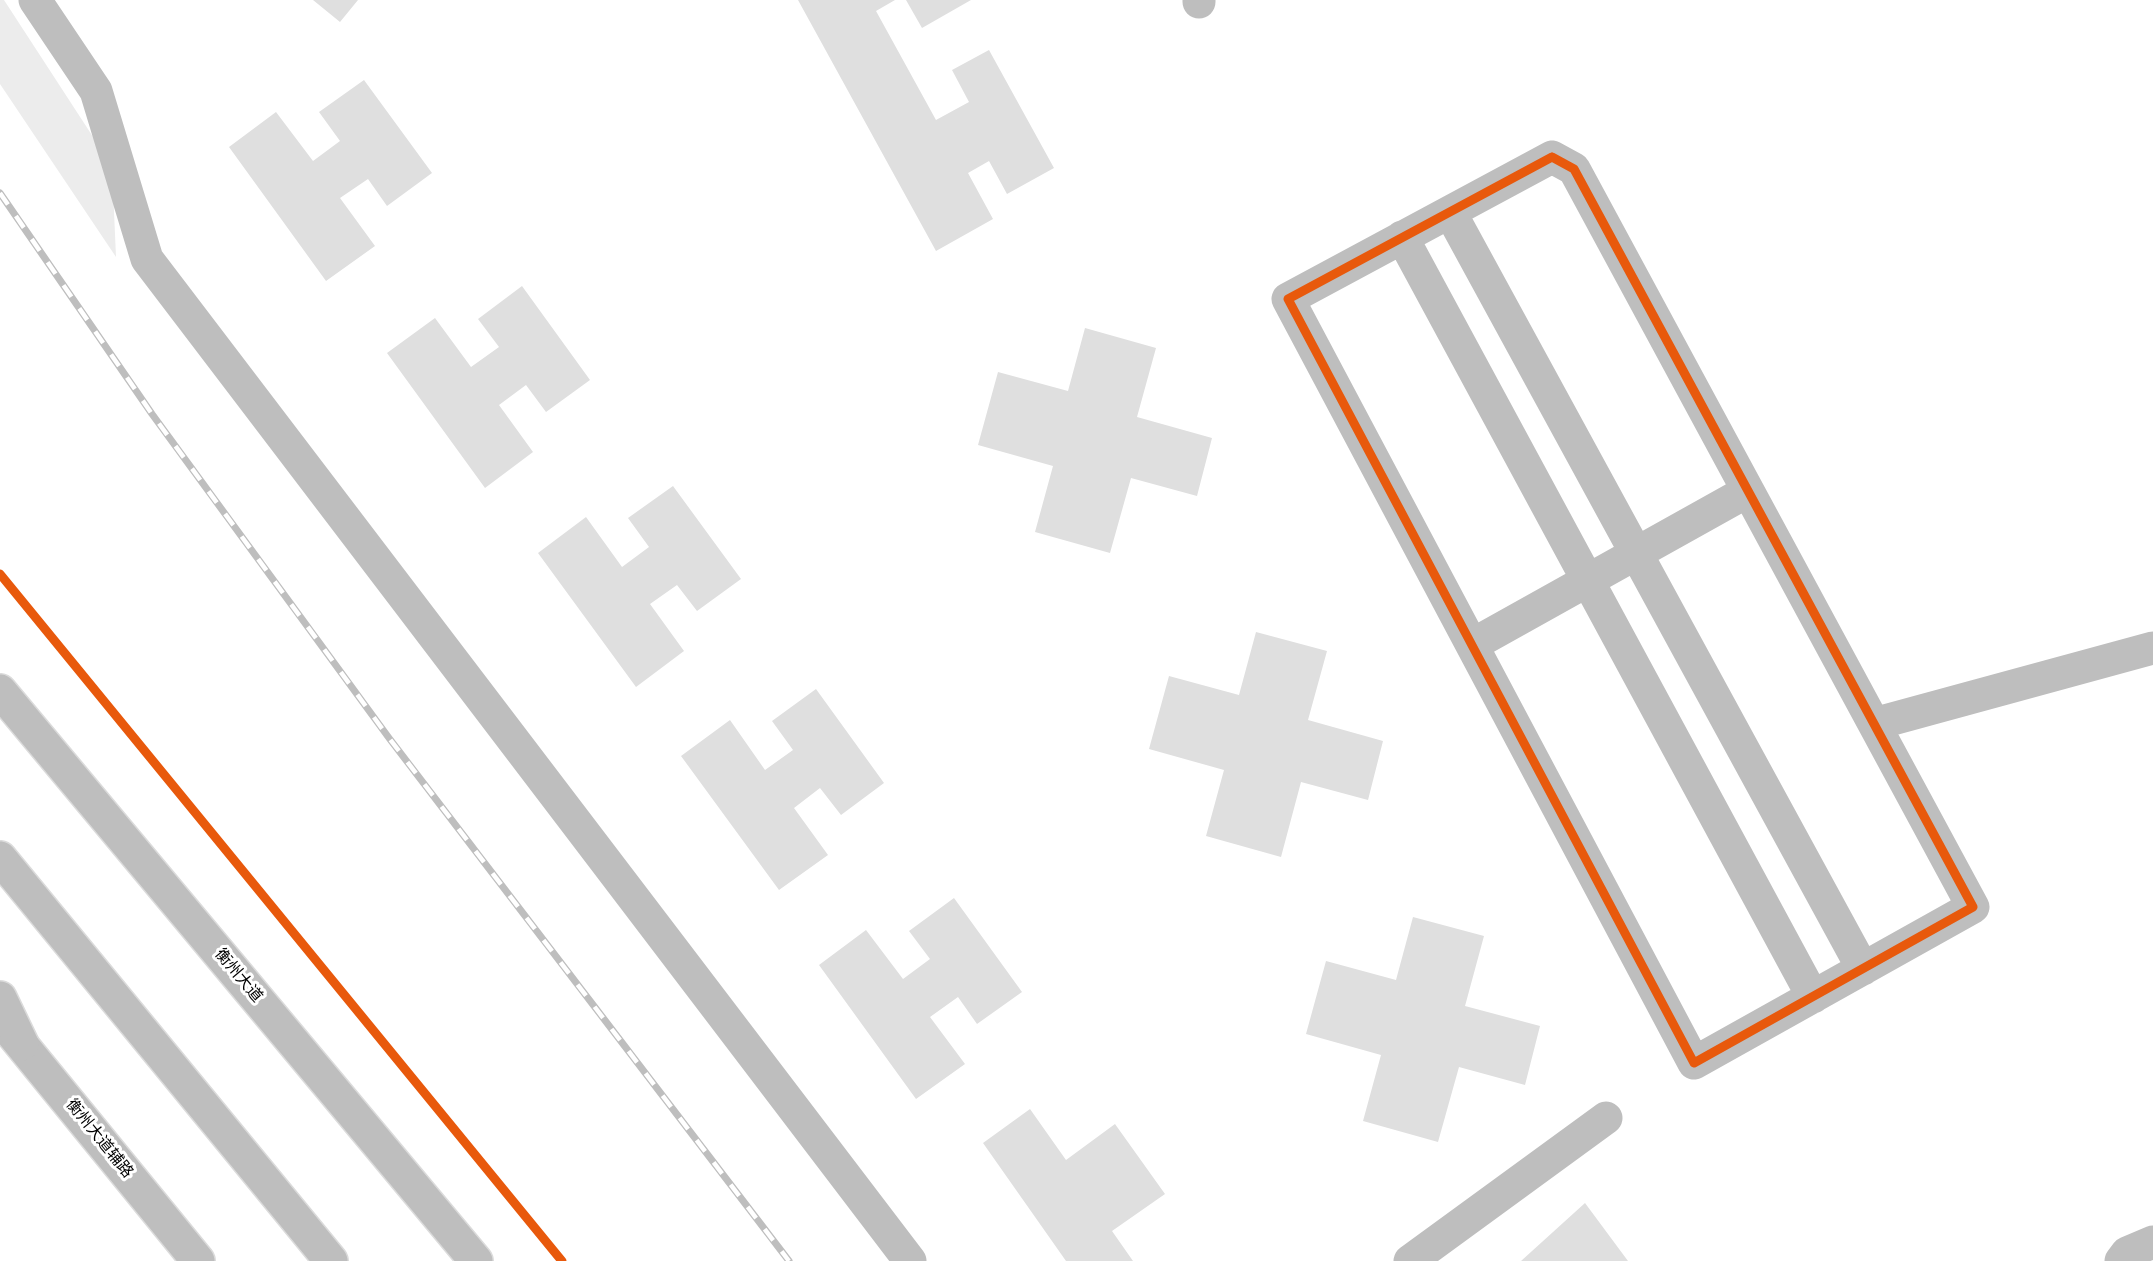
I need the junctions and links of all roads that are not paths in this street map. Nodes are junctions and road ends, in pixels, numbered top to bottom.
1 (35, 0) edge
2 (1450, 212) junction
3 (1402, 237) junction
4 (1748, 491) junction
5 (1637, 553) junction
6 (1588, 581) junction
7 (1472, 645) junction
8 (2153, 648) edge
9 (0, 691) edge
10 (1874, 724) junction
11 (0, 858) edge
12 (1863, 969) junction
13 (1813, 997) junction
14 (0, 998) edge
15 (0, 1018) edge
16 (22, 1044) junction
17 (1606, 1118) dead end
18 (2153, 1242) edge
19 (198, 1261) edge
20 (331, 1261) edge
21 (476, 1261) edge
22 (910, 1261) edge
23 (1410, 1261) edge
24 (2121, 1261) edge

1 - 22 main road
2 - 3 main road
2 - 4 main road
2 - 5 main road
3 - 6 main road
3 - 7 main road
4 - 5 main road
4 - 10 main road
5 - 6 main road
5 - 12 main road
6 - 7 main road
6 - 13 main road
7 - 13 main road
8 - 10 main road
9 - 21 main road, 衡州大道
10 - 12 main road
11 - 20 main road
12 - 13 main road
14 - 16 main road
15 - 16 main road, 衡州大道辅路
16 - 19 main road, 衡州大道辅路
17 - 23 main road
18 - 24 main road

